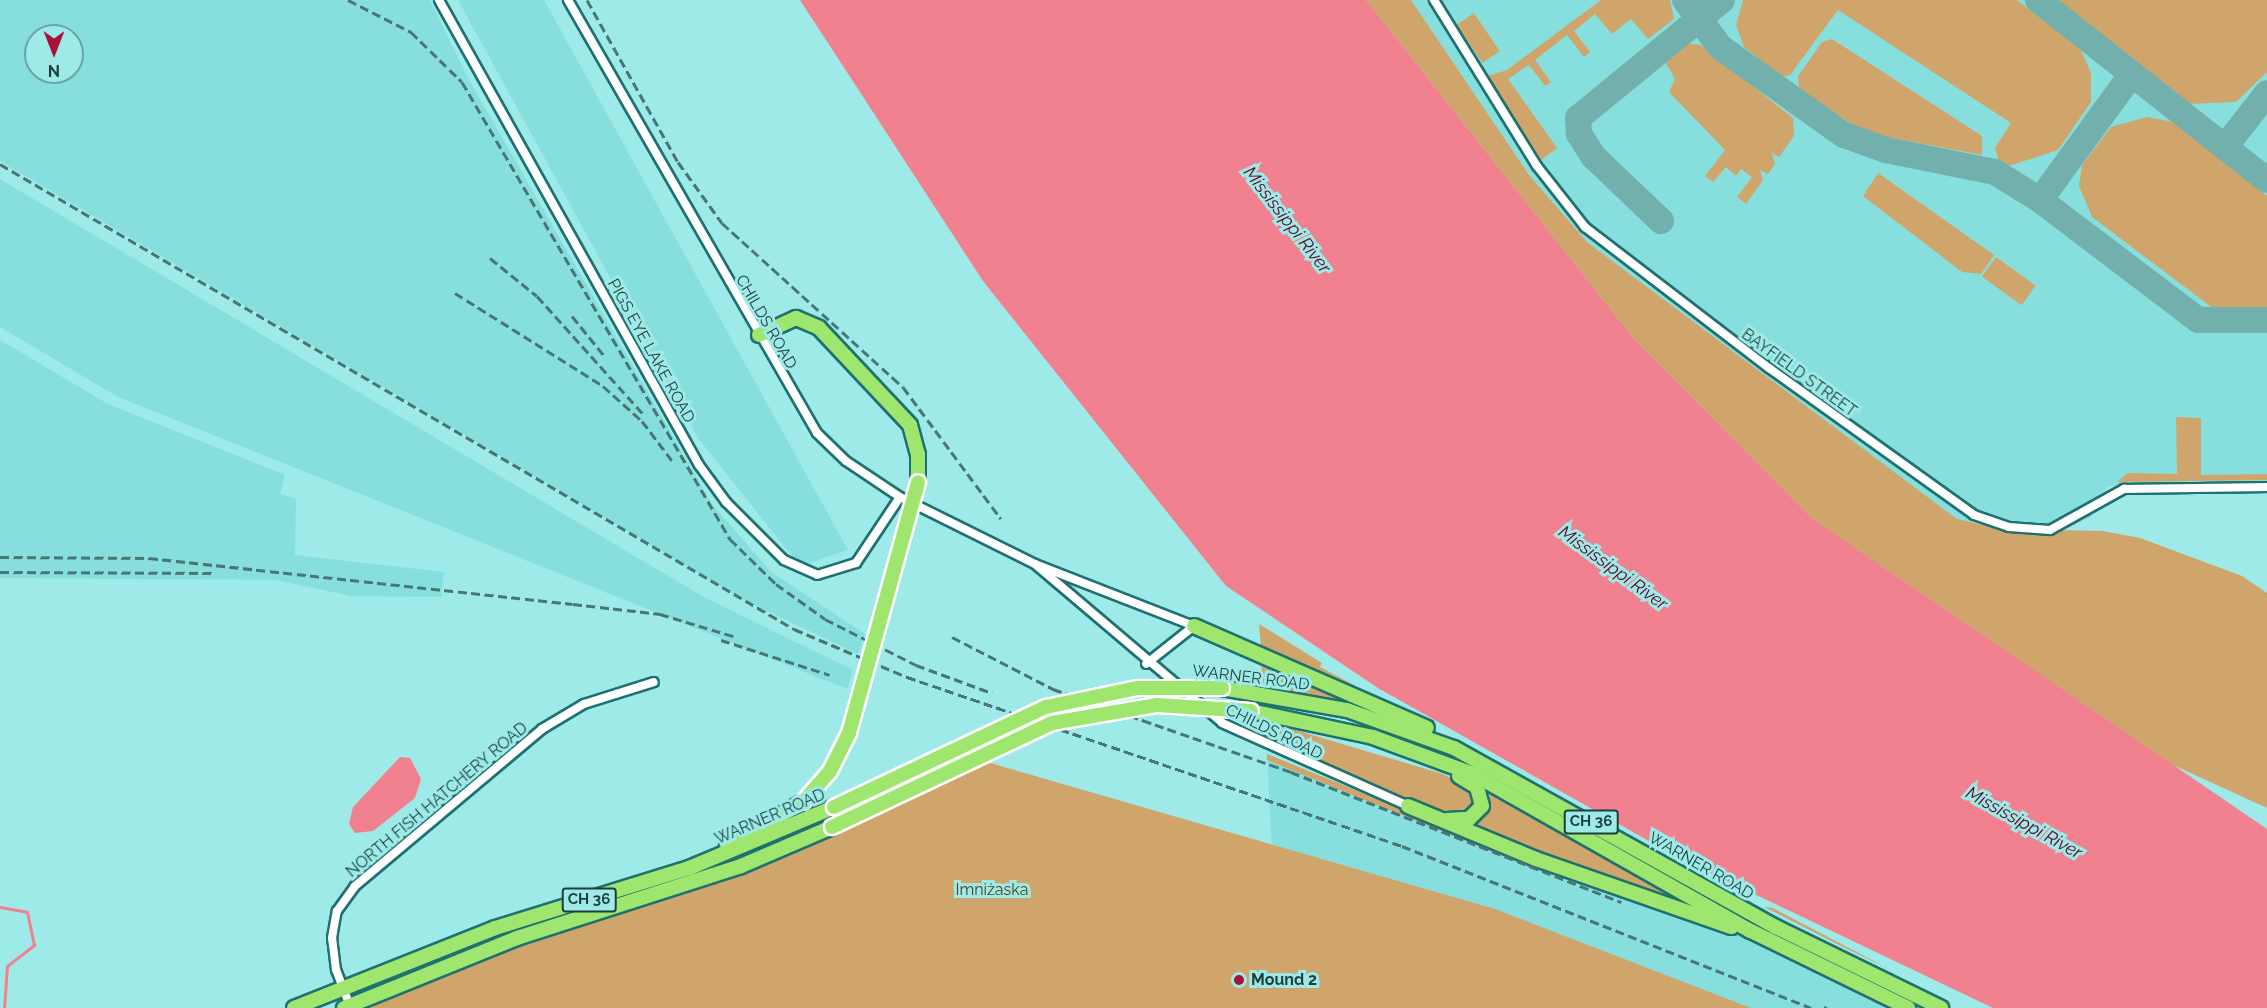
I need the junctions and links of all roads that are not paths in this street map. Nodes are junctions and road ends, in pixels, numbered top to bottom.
1 (439, 0) edge
2 (568, 0) edge
3 (1434, 0) edge
4 (759, 335) junction
5 (2267, 487) edge
6 (900, 497) junction
7 (1035, 564) junction
8 (1194, 626) junction
9 (1146, 664) junction
10 (654, 682) dead end
11 (1393, 743) junction
12 (1512, 777) junction
13 (1408, 806) junction
14 (689, 868) junction
15 (1790, 951) junction
16 (343, 989) junction
17 (347, 1007) edge
18 (294, 1008) edge
19 (1908, 1008) edge
20 (1941, 1008) edge

1 - 6 street, PIGS EYE LAKE ROAD
2 - 4 street, CHILDS ROAD
3 - 5 street, BAYFIELD STREET
4 - 6 street, CHILDS ROAD
4 - 14 highway, bridge
6 - 7 street, CHILDS ROAD
7 - 8 street, CHILDS ROAD
7 - 9 street, CHILDS ROAD
8 - 9 street
8 - 12 highway
9 - 13 street, CHILDS ROAD
10 - 16 street, NORTH FISH HATCHERY ROAD
11 - 13 highway
11 - 15 highway, WARNER ROAD / CH 36
11 - 17 highway, WARNER ROAD / CH 36, bridge
12 - 14 highway, WARNER ROAD / CH 36, bridge
12 - 20 highway, WARNER ROAD / CH 36
13 - 15 highway
14 - 16 highway, WARNER ROAD / CH 36
15 - 19 highway, WARNER ROAD / CH 36
16 - 17 street, NORTH FISH HATCHERY ROAD
16 - 18 highway, WARNER ROAD / CH 36

